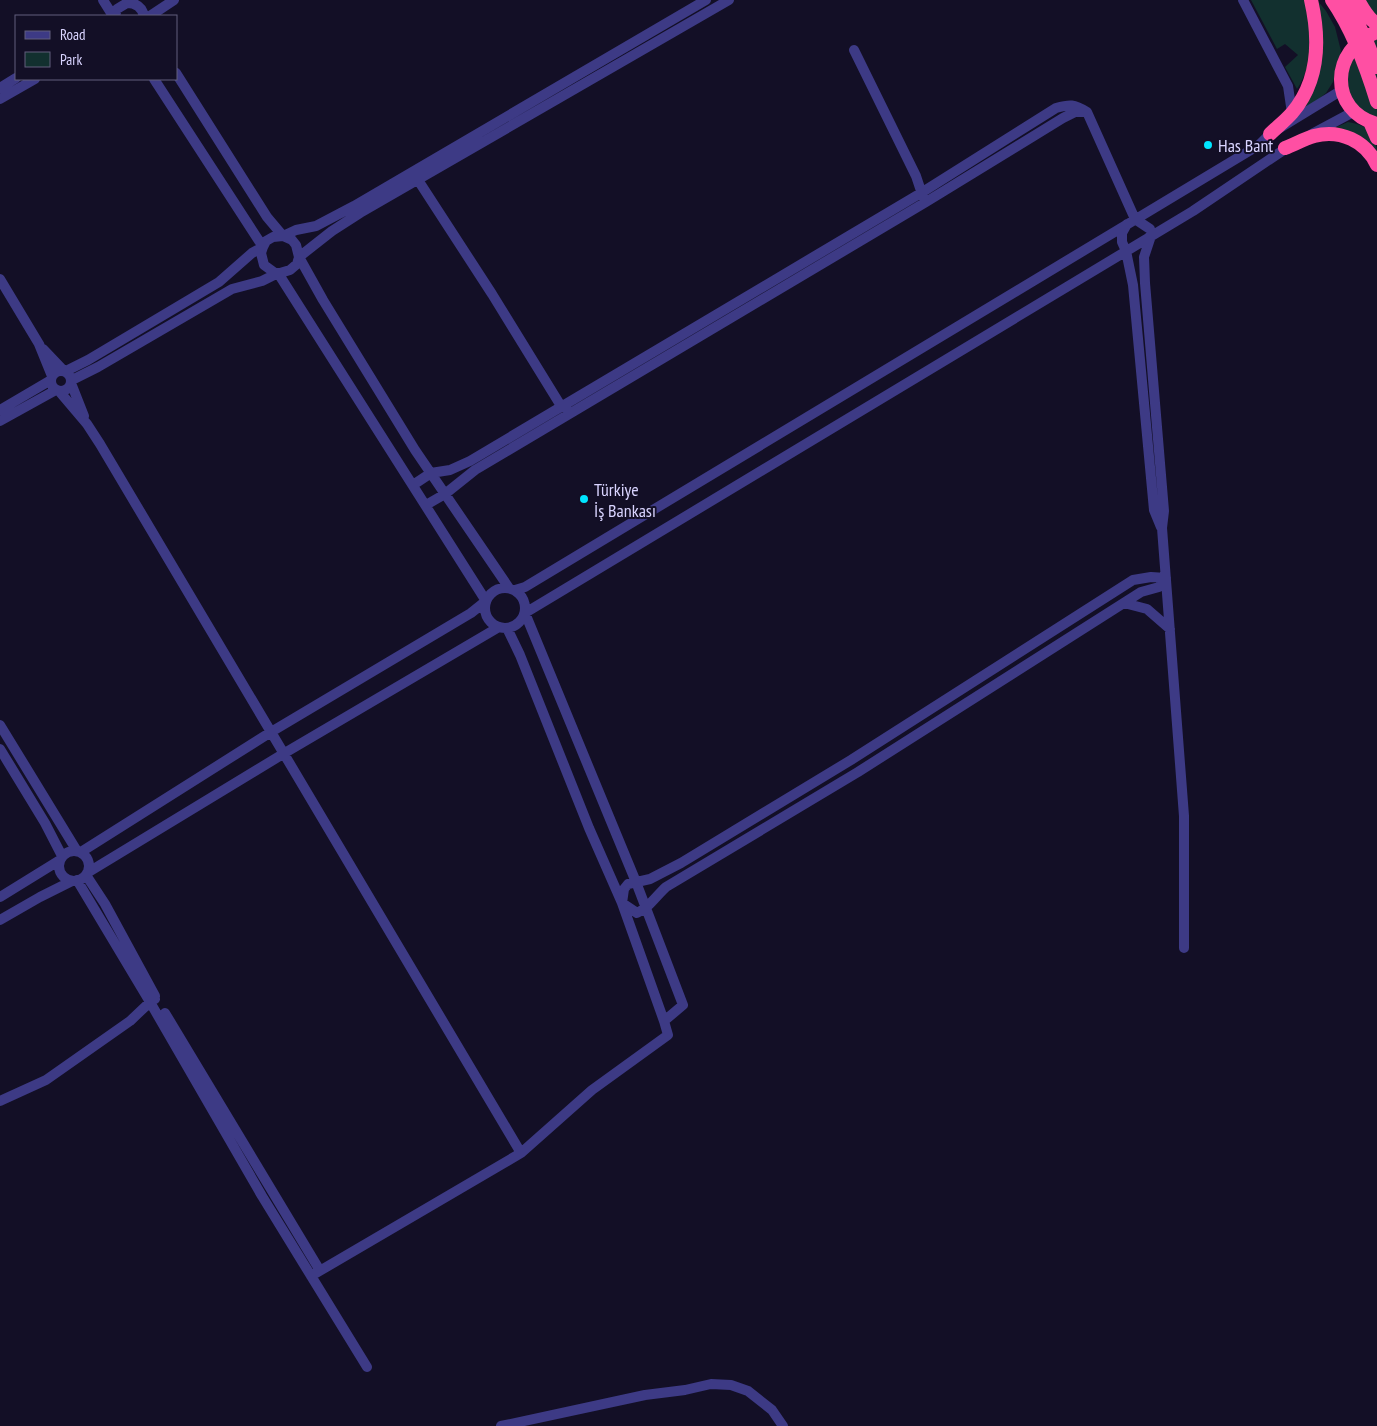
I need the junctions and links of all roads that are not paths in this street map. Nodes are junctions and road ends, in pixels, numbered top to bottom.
1 (103, 0) edge
2 (148, 0) edge
3 (174, 0) edge
4 (706, 0) edge
5 (729, 0) edge
6 (1243, 0) edge
7 (1311, 0) edge
8 (1323, 0) edge
9 (1332, 0) edge
10 (1346, 0) edge
11 (1358, 0) edge
12 (136, 2) edge
13 (113, 15) edge
14 (114, 15) edge
15 (144, 15) edge
16 (152, 15) edge
17 (1377, 24) edge
18 (1377, 32) edge
19 (854, 50) dead end
20 (1348, 52) junction
21 (1377, 67) edge
22 (178, 76) edge
23 (15, 79) edge
24 (33, 80) edge
25 (155, 80) edge
26 (0, 88) edge
27 (1342, 90) junction
28 (0, 99) edge
29 (1377, 102) edge
30 (1355, 111) junction
31 (1292, 113) junction
32 (1374, 123) edge
33 (1270, 134) junction
34 (1377, 138) edge
35 (1285, 148) junction
36 (1377, 165) edge
37 (418, 180) junction
38 (923, 197) junction
39 (1131, 221) junction
40 (283, 236) junction
41 (1151, 236) junction
42 (263, 247) junction
43 (1126, 251) junction
44 (299, 257) junction
45 (278, 273) junction
46 (0, 279) edge
47 (39, 344) junction
48 (1146, 356) junction
49 (646, 361) junction
50 (68, 376) junction
51 (51, 378) junction
52 (58, 391) junction
53 (561, 406) junction
54 (0, 410) edge
55 (574, 411) junction
56 (0, 421) edge
57 (87, 424) junction
58 (431, 473) junction
59 (413, 485) junction
60 (445, 494) junction
61 (426, 505) junction
62 (1166, 578) junction
63 (512, 589) junction
64 (486, 601) junction
65 (1124, 603) junction
66 (525, 613) junction
67 (503, 628) junction
68 (1170, 629) junction
69 (0, 725) edge
70 (271, 732) junction
71 (0, 749) edge
72 (283, 754) junction
73 (79, 852) junction
74 (61, 858) junction
75 (81, 877) junction
76 (636, 882) junction
77 (0, 897) edge
78 (622, 903) junction
79 (646, 909) junction
80 (0, 920) edge
81 (1184, 948) dead end
82 (153, 1000) junction
83 (664, 1021) junction
84 (0, 1100) edge
85 (521, 1153) junction
86 (315, 1272) junction
87 (367, 1367) dead end
88 (501, 1426) edge
89 (783, 1426) edge

1 - 13 street
2 - 12 street
3 - 16 street
4 - 40 street
5 - 37 street
6 - 31 street
7 - 31 highway
8 - 20 highway
9 - 29 highway
10 - 21 highway
11 - 17 highway
12 - 14 street
12 - 15 street
18 - 20 highway
19 - 38 street
20 - 27 highway
22 - 40 street
23 - 26 street
24 - 28 street
25 - 42 street
27 - 30 highway
27 - 33 street
30 - 32 highway
30 - 35 street
31 - 33 highway
32 - 34 highway
33 - 39 street
35 - 36 highway
35 - 41 street
37 - 44 street
37 - 53 street
38 - 39 street
38 - 49 street
39 - 41 street
39 - 43 street
39 - 63 street
40 - 42 street
40 - 44 street
41 - 43 street
41 - 48 street
42 - 45 street
42 - 50 street
43 - 48 street
43 - 66 street
44 - 45 street
44 - 58 street
45 - 50 street
45 - 59 street
46 - 47 street
47 - 50 street
47 - 51 street
48 - 62 street
49 - 53 street
49 - 55 street
50 - 51 street
50 - 52 street
50 - 57 street
51 - 52 street
51 - 54 street
52 - 56 street
52 - 57 street
53 - 55 street
53 - 58 street
55 - 60 street
57 - 70 street
58 - 59 street
58 - 60 street
59 - 61 street
60 - 61 street
60 - 63 street
61 - 64 street
62 - 65 street
62 - 68 street
62 - 76 street
63 - 64 street
63 - 66 street
64 - 67 street
64 - 70 street
65 - 68 street
65 - 79 street
66 - 67 street
66 - 76 street
67 - 72 street
67 - 78 street
68 - 81 street
69 - 73 street
70 - 72 street
70 - 73 street
71 - 74 street
72 - 75 street
72 - 85 street
73 - 74 street
73 - 75 street
74 - 75 street
74 - 77 street
75 - 80 street
75 - 82 street
76 - 78 street
76 - 79 street
78 - 79 street
78 - 83 street
79 - 83 street
82 - 84 street
82 - 86 street
83 - 85 street
85 - 86 street
86 - 87 street
88 - 89 street

